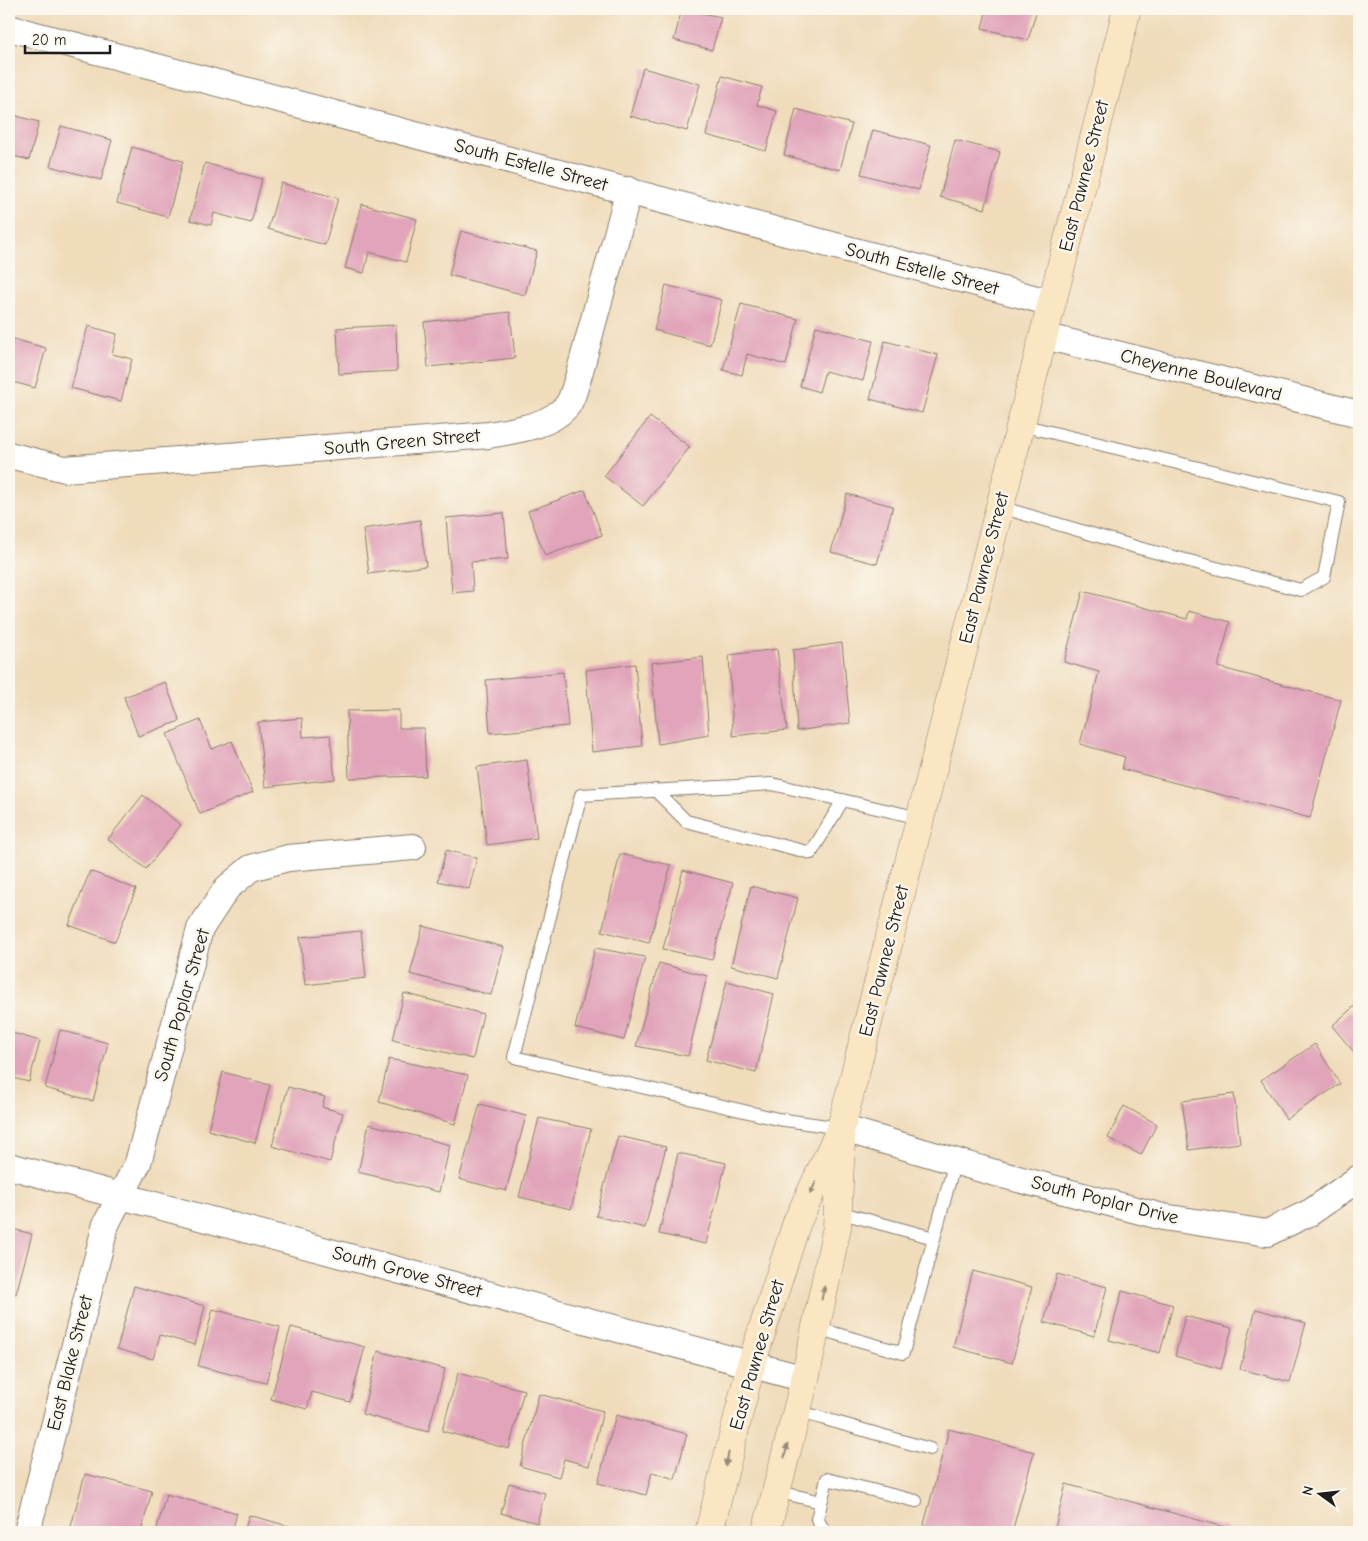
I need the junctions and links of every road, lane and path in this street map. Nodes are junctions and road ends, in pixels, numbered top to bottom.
1 (1127, 9) edge
2 (9, 28) edge
3 (629, 190) junction
4 (1052, 303) junction
5 (1044, 336) junction
6 (1359, 414) edge
7 (1021, 425) junction
8 (9, 455) edge
9 (1000, 507) junction
10 (655, 790) junction
11 (843, 800) junction
12 (920, 818) junction
13 (413, 847) dead end
14 (841, 1128) junction
15 (955, 1161) junction
16 (9, 1166) edge
17 (1359, 1178) edge
18 (121, 1196) junction
19 (838, 1212) junction
20 (934, 1238) junction
21 (816, 1328) junction
22 (751, 1364) junction
23 (805, 1379) junction
24 (796, 1411) junction
25 (930, 1450) dead end
26 (776, 1491) junction
27 (916, 1501) dead end
28 (821, 1502) junction
29 (27, 1532) edge
30 (709, 1532) edge
31 (766, 1532) edge
32 (825, 1532) edge

1 - 4 main road, East Pawnee Street
2 - 3 street, South Estelle Street
3 - 4 street, South Estelle Street
3 - 8 street, South Green Street
4 - 5 main road, East Pawnee Street
5 - 6 street, Cheyenne Boulevard
5 - 7 main road, East Pawnee Street
7 - 9 main road, East Pawnee Street
7 - 9 lane
9 - 12 main road, East Pawnee Street
10 - 11 lane
10 - 11 lane
10 - 14 lane
11 - 12 lane
12 - 14 main road, East Pawnee Street
13 - 18 street, South Poplar Street
14 - 15 street, South Poplar Drive
14 - 19 main road, East Pawnee Street
14 -> 22 main road, East Pawnee Street
15 - 17 street, South Poplar Drive
15 - 20 lane
16 - 18 street, South Grove Street
18 - 22 street, South Grove Street
18 - 29 street, East Blake Street
19 - 20 lane
21 -> 19 main road, East Pawnee Street
20 - 21 lane
21 - 23 main road, East Pawnee Street
22 - 23 street, South Grove Street
22 -> 30 main road, East Pawnee Street
23 - 24 main road, East Pawnee Street
24 - 25 lane
26 -> 24 main road, East Pawnee Street
26 - 28 lane
26 - 31 main road, East Pawnee Street
27 - 28 lane
28 - 32 lane

